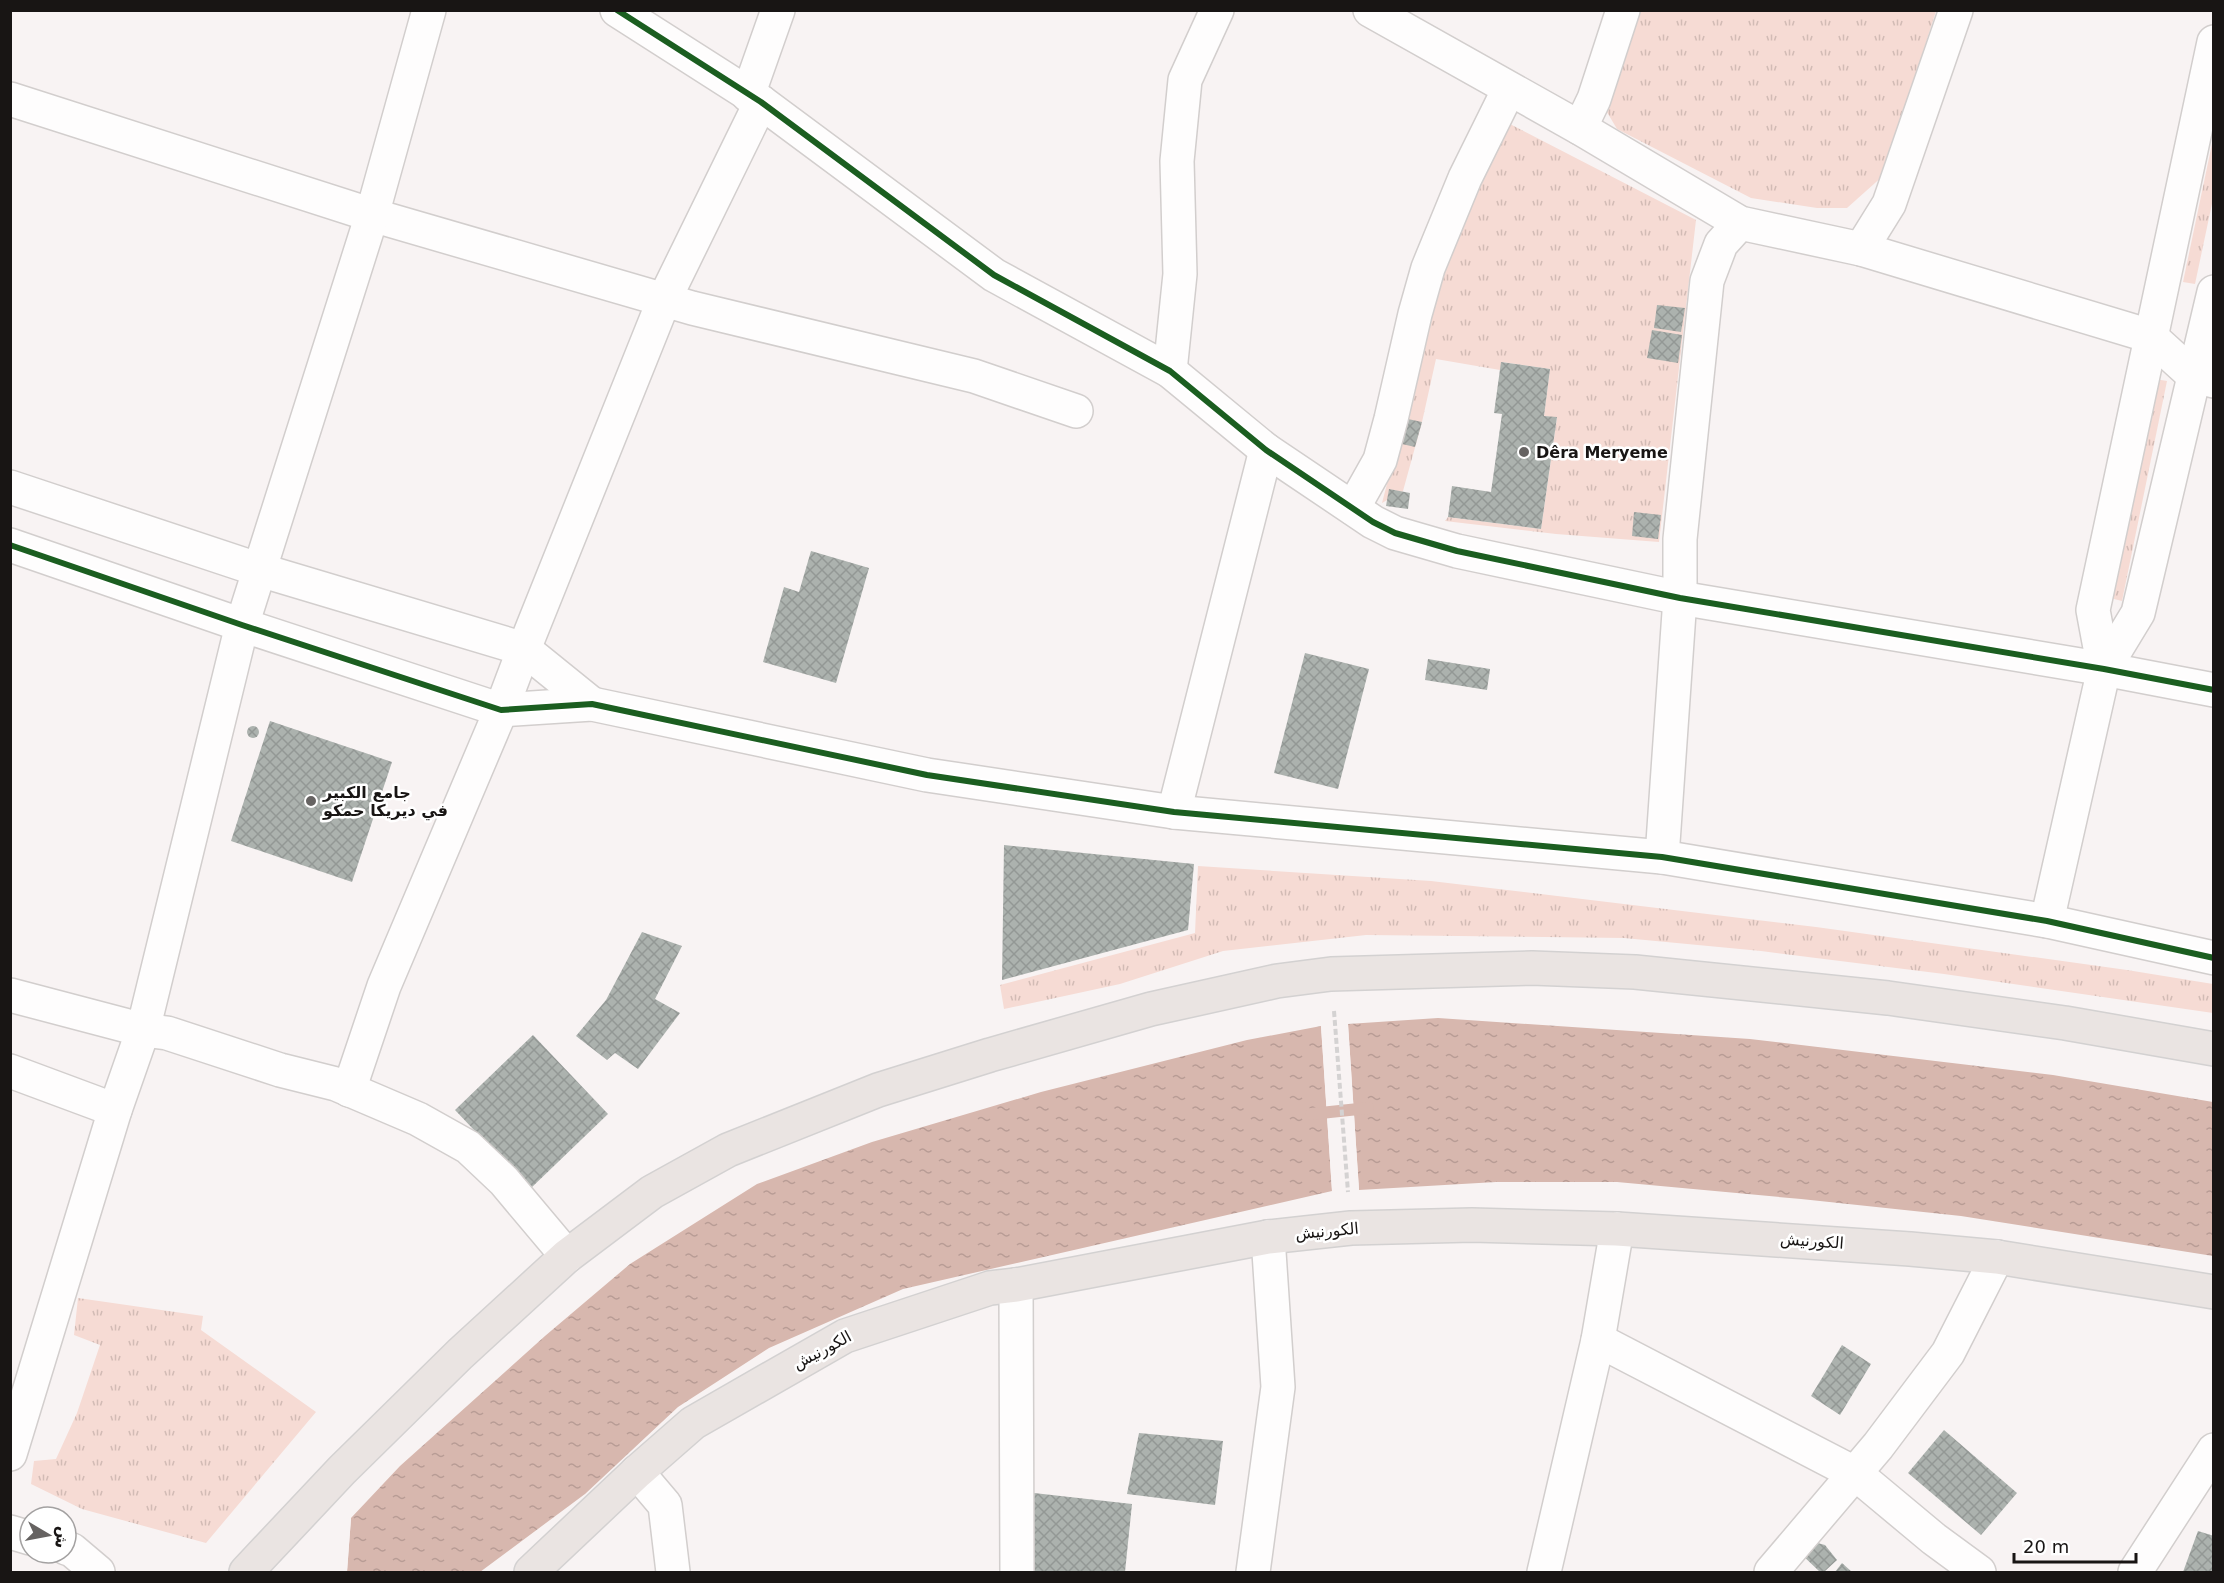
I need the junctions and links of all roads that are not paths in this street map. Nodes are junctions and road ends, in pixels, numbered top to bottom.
1 (429, 10) edge
2 (617, 10) edge
3 (778, 10) edge
4 (1217, 10) edge
5 (1370, 10) edge
6 (1623, 10) edge
7 (1956, 10) edge
8 (2214, 42) edge
9 (1509, 89) junction
10 (755, 98) junction
11 (10, 99) edge
12 (1580, 128) junction
13 (372, 215) junction
14 (1740, 223) junction
15 (1861, 249) junction
16 (2214, 292) edge
17 (664, 300) junction
18 (2150, 336) junction
19 (1170, 371) junction
20 (2204, 378) edge
21 (1076, 411) dead end
22 (1266, 450) junction
23 (10, 487) edge
24 (1353, 507) junction
25 (10, 545) edge
26 (260, 570) junction
27 (1680, 598) junction
28 (242, 625) junction
29 (524, 649) junction
30 (2104, 669) junction
31 (2214, 690) edge
32 (592, 704) junction
33 (501, 710) junction
34 (1174, 812) junction
35 (1662, 857) junction
36 (2047, 921) junction
37 (2214, 958) edge
38 (10, 995) edge
39 (143, 1030) junction
40 (2214, 1049) edge
41 (10, 1071) edge
42 (349, 1090) junction
43 (115, 1110) junction
44 (1617, 1228) junction
45 (1268, 1237) junction
46 (567, 1256) junction
47 (1997, 1257) junction
48 (1016, 1285) junction
49 (2214, 1292) edge
50 (1598, 1340) junction
51 (2214, 1450) edge
52 (10, 1454) edge
53 (637, 1472) junction
54 (1856, 1474) junction
55 (78, 1555) edge
56 (98, 1572) edge
57 (247, 1572) edge
58 (531, 1572) edge
59 (673, 1572) edge
60 (1017, 1572) edge
61 (1253, 1572) edge
62 (1544, 1572) edge
63 (1771, 1572) edge
64 (1979, 1572) edge
65 (2135, 1572) edge

1 - 13 street
2 - 10 street
3 - 10 street
4 - 19 street
5 - 9 street
6 - 12 street
7 - 15 street
8 - 18 street
9 - 12 street
9 - 24 street
10 - 17 street
10 - 19 street
11 - 13 street
12 - 14 street
13 - 17 street
13 - 26 street
14 - 15 street
14 - 27 street
15 - 18 street
16 - 20 street
17 - 21 street
17 - 29 street
18 - 20 street
18 - 30 street
19 - 22 street
20 - 30 street
22 - 24 street
22 - 34 street
23 - 26 street
24 - 27 street
25 - 28 street
26 - 28 street
26 - 29 street
27 - 30 street
27 - 35 street
28 - 33 street
28 - 39 street
29 - 32 street
29 - 33 street
30 - 31 street
30 - 36 street
32 - 33 street
32 - 34 street
33 - 42 street
34 - 35 street
35 - 36 street
36 - 37 street
38 - 39 street
39 - 42 street
39 - 43 street
40 - 46 main road
41 - 43 street
42 - 46 street
43 - 52 street
44 - 45 main road, الكورنيش
44 - 47 main road, الكورنيش
44 - 50 street
45 - 48 main road, الكورنيش
45 - 61 street
46 - 57 main road
47 - 49 main road, الكورنيش
47 - 54 street
48 - 53 main road, الكورنيش
48 - 60 street
50 - 54 street
50 - 62 street
51 - 65 street
53 - 58 main road, الكورنيش
53 - 59 street
54 - 63 street
54 - 64 street
55 - 56 street

